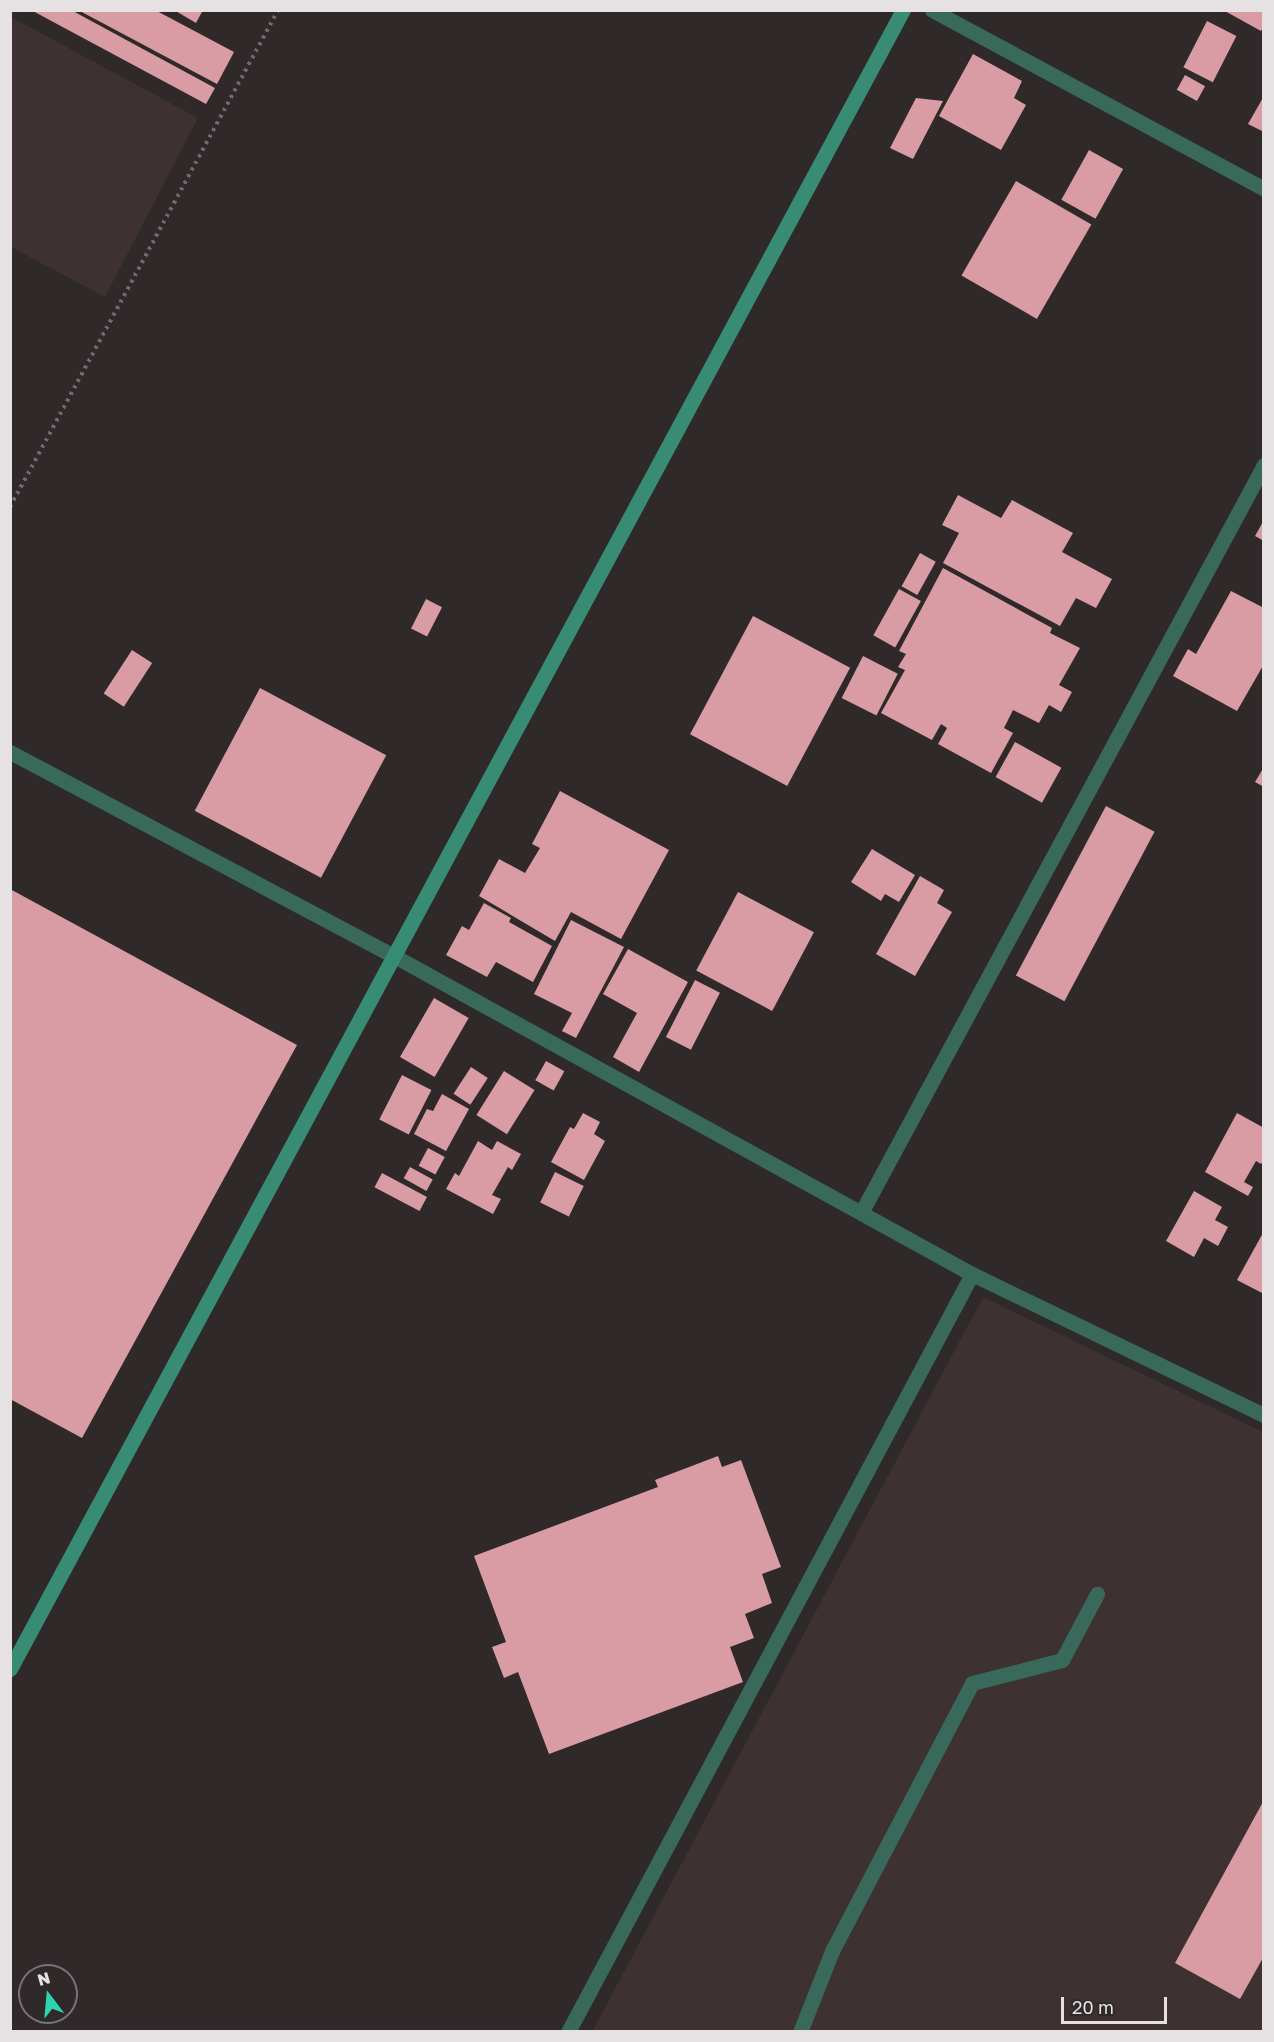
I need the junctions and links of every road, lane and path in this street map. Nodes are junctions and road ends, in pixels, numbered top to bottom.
1 (278, 10) edge
2 (903, 10) edge
3 (932, 10) edge
4 (1263, 189) edge
5 (1263, 465) edge
6 (10, 507) edge
7 (10, 752) edge
8 (396, 957) junction
9 (861, 1213) junction
10 (972, 1274) junction
11 (1263, 1415) edge
12 (1097, 1594) dead end
13 (10, 1669) edge
14 (568, 2031) edge
15 (800, 2031) edge

1 - 6 path
2 - 8 street
3 - 4 street
5 - 9 street
7 - 8 street
8 - 9 street
8 - 13 street
9 - 10 street
10 - 11 street
10 - 14 street
12 - 15 street

